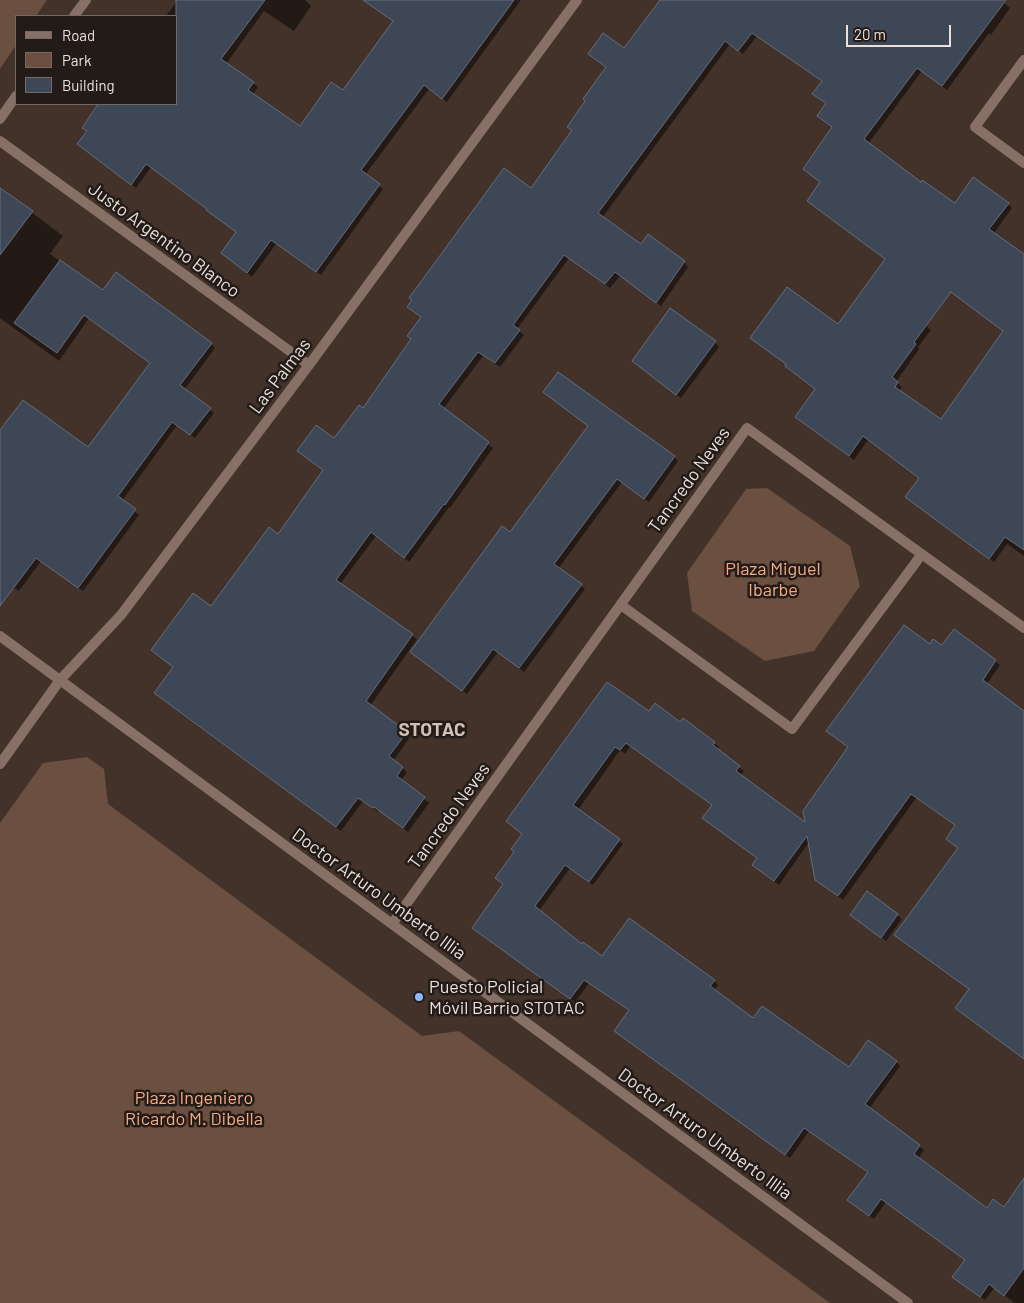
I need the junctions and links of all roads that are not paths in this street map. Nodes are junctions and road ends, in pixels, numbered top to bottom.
1 (86, 0) edge
2 (577, 0) edge
3 (75, 15) edge
4 (1024, 60) edge
5 (15, 97) edge
6 (0, 119) edge
7 (0, 141) edge
8 (1024, 163) edge
9 (309, 365) junction
10 (922, 554) junction
11 (621, 604) junction
12 (1024, 628) edge
13 (0, 636) edge
14 (60, 680) junction
15 (0, 764) edge
16 (392, 924) junction
17 (908, 1303) edge

1 - 3 street
2 - 9 street, Las Palmas
4 - 8 street
5 - 6 street
7 - 9 street, Justo Argentino Blanco
9 - 14 street, Las Palmas
10 - 11 street
10 - 11 street, Tancredo Neves
10 - 12 street, Tancredo Neves
11 - 16 street, Tancredo Neves
13 - 14 street, Doctor Arturo Umberto Illia
14 - 15 street, Las Palmas
14 - 16 street, Doctor Arturo Umberto Illia
16 - 17 street, Doctor Arturo Umberto Illia

